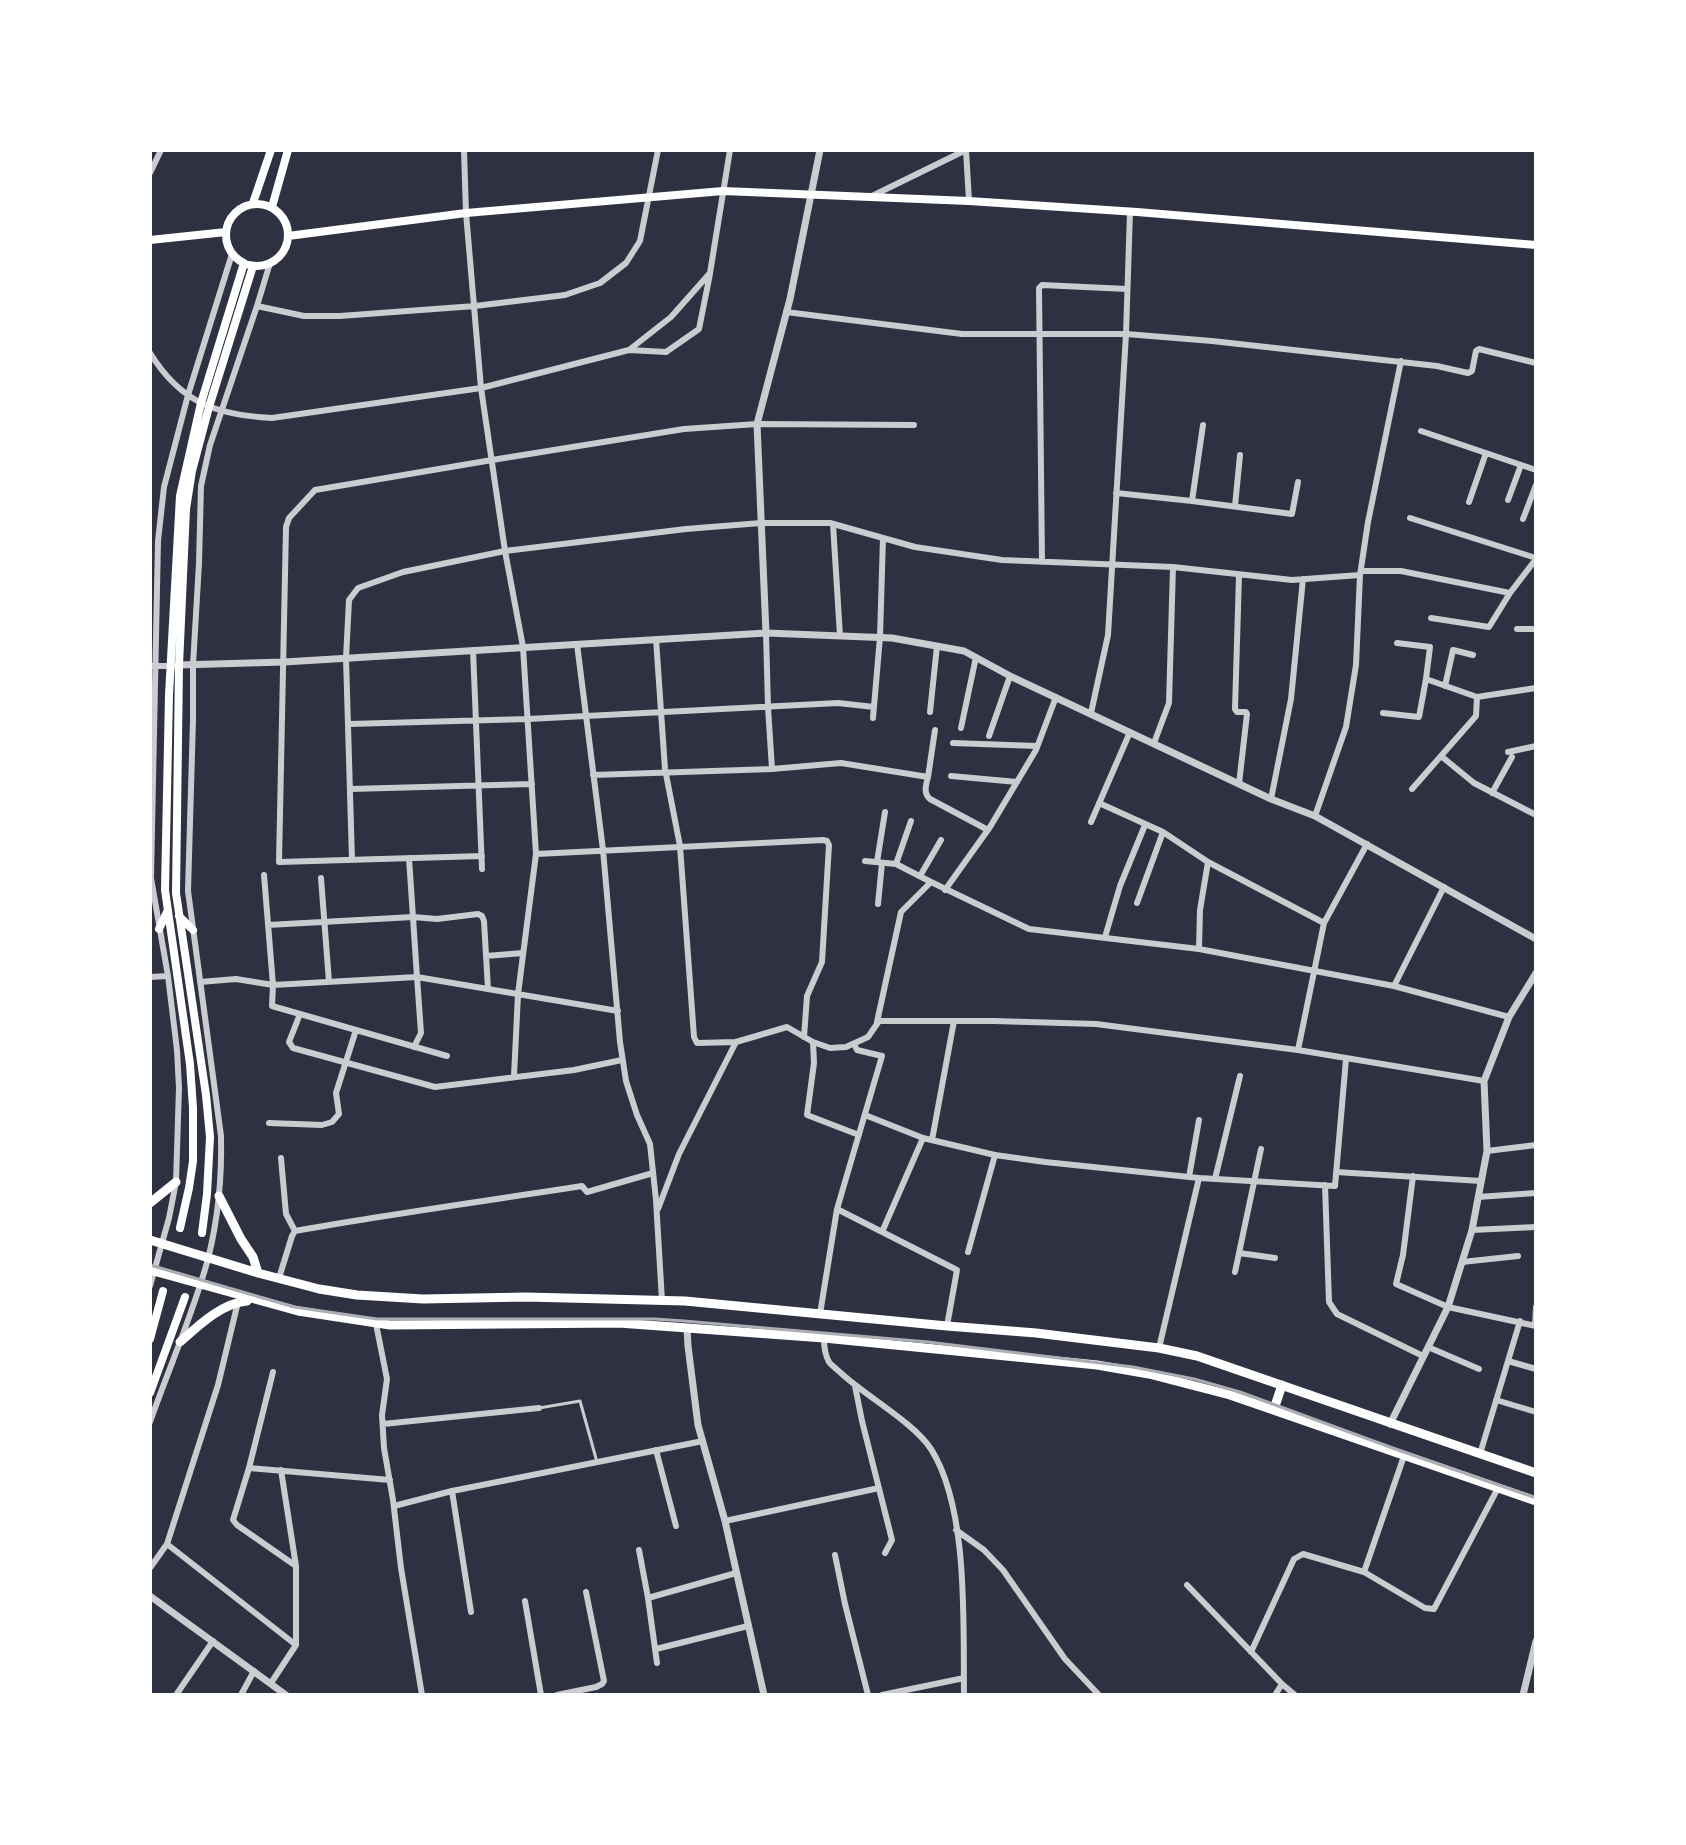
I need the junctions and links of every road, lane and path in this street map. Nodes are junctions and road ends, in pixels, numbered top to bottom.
1 (161, 150) edge
2 (271, 150) edge
3 (288, 150) edge
4 (464, 150) edge
5 (658, 150) edge
6 (730, 150) edge
7 (820, 150) edge
8 (966, 150) edge
9 (150, 173) edge
10 (723, 191) junction
11 (812, 195) junction
12 (867, 198) junction
13 (649, 199) junction
14 (969, 201) junction
15 (253, 203) junction
16 (272, 207) junction
17 (1130, 212) junction
18 (466, 213) junction
19 (226, 232) junction
20 (288, 236) junction
21 (150, 240) edge
22 (1536, 245) edge
23 (232, 254) junction
24 (270, 263) junction
25 (248, 265) junction
26 (710, 273) junction
27 (1127, 289) junction
28 (257, 306) junction
29 (475, 306) junction
30 (786, 312) junction
31 (1040, 333) junction
32 (1126, 334) junction
33 (629, 350) junction
34 (150, 353) edge
35 (1401, 361) junction
36 (1536, 363) edge
37 (481, 388) junction
38 (188, 395) junction
39 (205, 405) junction
40 (221, 412) junction
41 (757, 424) junction
42 (914, 425) dead end
43 (1203, 425) dead end
44 (1421, 431) dead end
45 (1486, 453) junction
46 (1240, 455) dead end
47 (492, 460) junction
48 (1521, 465) junction
49 (1536, 470) edge
50 (1298, 482) dead end
51 (1536, 485) edge
52 (1116, 493) junction
53 (1508, 500) dead end
54 (1192, 501) junction
55 (1469, 502) dead end
56 (1235, 506) junction
57 (1410, 518) dead end
58 (1523, 519) dead end
59 (761, 523) junction
60 (833, 524) junction
61 (883, 538) junction
62 (505, 551) junction
63 (1536, 558) edge
64 (1042, 562) junction
65 (1112, 565) junction
66 (1173, 567) junction
67 (1361, 573) junction
68 (1239, 575) junction
69 (1303, 579) junction
70 (1510, 593) junction
71 (1431, 618) dead end
72 (1517, 629) dead end
73 (1536, 629) edge
74 (766, 633) junction
75 (840, 636) junction
76 (880, 637) junction
77 (656, 639) junction
78 (1397, 643) dead end
79 (577, 644) junction
80 (937, 646) junction
81 (523, 647) junction
82 (473, 650) junction
83 (1473, 655) dead end
84 (976, 657) junction
85 (346, 658) junction
86 (284, 662) junction
87 (193, 665) junction
88 (153, 666) edge
89 (175, 666) junction
90 (1010, 676) junction
91 (1426, 679) junction
92 (1445, 686) junction
93 (1536, 688) edge
94 (1056, 697) junction
95 (1477, 697) junction
96 (768, 707) junction
97 (874, 707) junction
98 (661, 712) junction
99 (930, 712) dead end
100 (1091, 713) junction
101 (1383, 713) dead end
102 (586, 716) junction
103 (873, 718) dead end
104 (528, 719) junction
105 (476, 721) junction
106 (349, 724) junction
107 (961, 728) dead end
108 (935, 730) dead end
109 (1130, 732) junction
110 (989, 736) dead end
111 (953, 743) dead end
112 (1154, 743) junction
113 (1037, 746) junction
114 (1536, 746) edge
115 (1441, 756) junction
116 (772, 769) junction
117 (666, 773) junction
118 (593, 775) junction
119 (951, 776) dead end
120 (928, 777) junction
121 (1017, 782) junction
122 (532, 784) junction
123 (1239, 784) junction
124 (478, 786) junction
125 (351, 789) junction
126 (1412, 789) dead end
127 (1492, 793) junction
128 (1271, 799) junction
129 (1099, 803) junction
130 (885, 812) dead end
131 (1536, 815) edge
132 (1315, 816) junction
133 (911, 821) dead end
134 (1091, 822) dead end
135 (1145, 825) junction
136 (988, 830) junction
137 (1163, 832) junction
138 (941, 840) dead end
139 (1367, 844) junction
140 (680, 846) junction
141 (603, 850) junction
142 (536, 854) junction
143 (482, 856) junction
144 (409, 858) junction
145 (352, 860) junction
146 (865, 861) dead end
147 (879, 862) junction
148 (1208, 862) junction
149 (896, 864) junction
150 (482, 869) dead end
151 (264, 875) dead end
152 (920, 876) junction
153 (321, 878) dead end
154 (931, 882) junction
155 (1444, 887) junction
156 (945, 890) junction
157 (1137, 903) dead end
158 (878, 904) dead end
159 (168, 910) junction
160 (179, 915) junction
161 (413, 917) junction
162 (325, 922) junction
163 (1324, 923) junction
164 (268, 925) junction
165 (159, 929) junction
166 (193, 930) junction
167 (1105, 937) junction
168 (1536, 939) edge
169 (1199, 949) junction
170 (523, 953) junction
171 (486, 956) junction
172 (1314, 970) junction
173 (1536, 973) edge
174 (168, 976) junction
175 (150, 977) edge
176 (417, 977) junction
177 (200, 982) junction
178 (329, 982) junction
179 (273, 985) junction
180 (1394, 986) junction
181 (488, 989) junction
182 (518, 994) junction
183 (618, 1011) junction
184 (300, 1014) junction
185 (1509, 1017) junction
186 (954, 1021) junction
187 (876, 1025) junction
188 (356, 1030) junction
189 (804, 1037) junction
190 (736, 1042) junction
191 (813, 1042) junction
192 (854, 1044) junction
193 (414, 1047) junction
194 (1298, 1050) junction
195 (447, 1056) dead end
196 (1346, 1059) junction
197 (622, 1060) junction
198 (347, 1063) junction
199 (514, 1076) junction
200 (1240, 1076) dead end
201 (1484, 1081) junction
202 (865, 1115) junction
203 (1199, 1120) dead end
204 (269, 1123) dead end
205 (859, 1135) junction
206 (923, 1138) junction
207 (932, 1140) junction
208 (1536, 1145) edge
209 (1261, 1149) dead end
210 (1487, 1151) junction
211 (995, 1155) junction
212 (281, 1158) dead end
213 (1336, 1172) junction
214 (653, 1173) junction
215 (1413, 1176) junction
216 (1189, 1177) junction
217 (1199, 1178) junction
218 (1215, 1179) junction
219 (1255, 1181) junction
220 (1481, 1181) junction
221 (176, 1182) junction
222 (1325, 1185) junction
223 (1536, 1193) edge
224 (219, 1196) junction
225 (1478, 1197) junction
226 (150, 1203) edge
227 (837, 1209) junction
228 (656, 1213) junction
229 (1536, 1227) edge
230 (180, 1228) dead end
231 (1472, 1230) junction
232 (295, 1231) junction
233 (882, 1232) junction
234 (202, 1233) dead end
235 (150, 1240) edge
236 (161, 1245) junction
237 (968, 1252) dead end
238 (1239, 1253) junction
239 (1518, 1256) dead end
240 (208, 1258) junction
241 (1275, 1258) dead end
242 (1462, 1262) junction
243 (152, 1270) edge
244 (1235, 1272) dead end
245 (258, 1273) junction
246 (279, 1278) junction
247 (200, 1284) junction
248 (150, 1286) edge
249 (163, 1291) dead end
250 (185, 1297) dead end
251 (255, 1300) junction
252 (662, 1301) junction
253 (238, 1302) junction
254 (1448, 1307) junction
255 (1536, 1307) edge
256 (820, 1314) junction
257 (1520, 1321) junction
258 (376, 1324) junction
259 (947, 1326) junction
260 (1535, 1326) edge
261 (687, 1328) junction
262 (824, 1338) junction
263 (150, 1339) edge
264 (180, 1342) junction
265 (1428, 1347) junction
266 (1159, 1348) junction
267 (1423, 1356) junction
268 (1508, 1361) junction
269 (1479, 1369) dead end
270 (1536, 1369) edge
271 (273, 1372) dead end
272 (1282, 1385) junction
273 (855, 1386) junction
274 (150, 1393) edge
275 (1496, 1400) junction
276 (539, 1408) joint
277 (1274, 1409) junction
278 (1536, 1412) edge
279 (150, 1422) edge
280 (383, 1424) junction
281 (1390, 1424) junction
282 (703, 1441) junction
283 (656, 1450) junction
284 (1480, 1454) junction
285 (1404, 1456) junction
286 (597, 1462) junction
287 (249, 1468) junction
288 (281, 1470) junction
289 (1536, 1473) edge
290 (390, 1480) junction
291 (879, 1488) junction
292 (1498, 1488) junction
293 (452, 1491) junction
294 (1536, 1501) edge
295 (394, 1506) junction
296 (725, 1521) junction
297 (676, 1526) dead end
298 (956, 1530) junction
299 (167, 1544) junction
300 (639, 1550) dead end
301 (885, 1553) dead end
302 (835, 1555) dead end
303 (296, 1566) junction
304 (150, 1568) edge
305 (1364, 1572) junction
306 (736, 1573) junction
307 (1187, 1585) dead end
308 (586, 1592) dead end
309 (150, 1596) edge
310 (648, 1598) junction
311 (525, 1601) dead end
312 (471, 1612) dead end
313 (748, 1626) junction
314 (213, 1641) junction
315 (1536, 1641) edge
316 (296, 1645) junction
317 (656, 1649) junction
318 (1251, 1652) junction
319 (657, 1663) dead end
320 (254, 1671) junction
321 (964, 1678) junction
322 (271, 1683) junction
323 (1282, 1684) junction
324 (176, 1695) edge
325 (241, 1695) edge
326 (286, 1695) edge
327 (422, 1695) edge
328 (541, 1695) edge
329 (557, 1695) edge
330 (764, 1695) edge
331 (868, 1695) edge
332 (882, 1695) edge
333 (964, 1695) edge
334 (1099, 1695) edge
335 (1275, 1695) edge
336 (1295, 1695) edge
337 (1523, 1695) edge

1 - 9 street
2 - 15 main road
3 - 16 main road
4 - 18 street
5 - 13 street
6 - 10 street
7 - 11 street
8 - 12 street
8 - 14 street
10 - 11 main road
10 - 13 main road
10 - 26 street
11 - 12 main road
11 - 30 street
12 - 14 main road
13 - 18 main road
13 - 29 street
14 - 17 main road
15 - 16 main road
15 - 19 main road
16 - 20 main road
17 - 22 main road
17 - 27 street
18 - 20 main road
18 - 29 street
19 - 21 main road
19 - 23 main road
20 - 24 main road
23 - 25 main road
23 - 38 street
24 - 25 main road
24 - 28 street
25 - 39 main road
26 - 33 street
26 - 33 street
27 - 31 street
27 - 32 street
28 - 29 street
28 - 40 street
29 - 37 street
30 - 31 street
30 - 41 street
31 - 32 street
31 - 64 street
32 - 35 street
32 - 52 street
33 - 37 street
34 - 38 street
35 - 36 street
35 - 67 street
37 - 40 street
37 - 47 street
38 - 39 street
38 - 88 street
39 - 40 street
39 - 89 main road
40 - 87 street
41 - 42 street
41 - 47 street
41 - 59 street
43 - 54 street
44 - 45 street
45 - 48 street
45 - 55 street
46 - 56 street
47 - 62 street
47 - 86 street
48 - 49 street
48 - 53 street
50 - 56 street
51 - 58 street
52 - 54 street
52 - 65 street
54 - 56 street
57 - 63 street
59 - 60 street
59 - 62 street
59 - 74 street
60 - 61 street
60 - 75 street
61 - 64 street
61 - 76 street
62 - 81 street
62 - 85 street
63 - 70 street
64 - 65 street
65 - 66 street
65 - 100 street
66 - 68 street
66 - 112 street
67 - 69 street
67 - 70 street
67 - 132 street
68 - 69 street
68 - 123 street
69 - 128 street
70 - 71 street
72 - 73 street
74 - 75 street
74 - 77 street
74 - 96 street
75 - 76 street
76 - 80 street
76 - 97 street
77 - 79 street
77 - 98 street
78 - 91 street
79 - 81 street
79 - 102 street
80 - 84 street
80 - 99 street
81 - 82 street
81 - 104 street
82 - 85 street
82 - 105 street
83 - 92 street
84 - 90 street
84 - 107 street
85 - 86 street
85 - 106 street
86 - 87 street
86 - 145 street
87 - 89 street
87 - 166 street
88 - 89 street
88 - 165 street
89 - 159 main road
89 - 160 main road
90 - 94 street
90 - 110 street
91 - 92 street
91 - 101 street
92 - 95 street
93 - 95 street
94 - 100 street
94 - 113 street
95 - 115 street
96 - 97 street
96 - 98 street
96 - 116 street
97 - 103 street
98 - 102 street
98 - 117 street
100 - 109 street
102 - 104 street
102 - 118 street
104 - 105 street
104 - 122 street
105 - 106 street
105 - 124 street
106 - 125 street
108 - 120 street
109 - 112 street
109 - 129 street
111 - 113 street
112 - 123 street
113 - 121 street
114 - 127 street
115 - 126 street
115 - 127 street
116 - 117 street
116 - 120 street
117 - 118 street
117 - 140 street
118 - 141 street
119 - 121 street
120 - 136 street
121 - 136 street
122 - 124 street
122 - 142 street
123 - 128 street
124 - 125 street
124 - 143 street
125 - 145 street
127 - 131 street
128 - 132 street
129 - 134 street
129 - 135 street
130 - 147 street
132 - 139 street
133 - 149 street
135 - 137 street
135 - 167 street
136 - 156 street
137 - 148 street
137 - 157 street
138 - 152 street
139 - 155 street
139 - 163 street
140 - 141 street
140 - 189 street
140 - 190 street
141 - 142 street
141 - 183 street
142 - 170 street
143 - 144 street
143 - 150 street
144 - 145 street
144 - 161 street
146 - 147 street
147 - 149 street
147 - 158 street
148 - 163 street
148 - 169 street
149 - 152 street
151 - 164 street
152 - 154 street
153 - 162 street
154 - 156 street
154 - 187 street
155 - 168 street
155 - 180 street
156 - 167 street
159 - 165 main road
159 - 230 main road
160 - 166 main road
160 - 234 main road
161 - 162 street
161 - 171 street
161 - 176 street
162 - 164 street
162 - 178 street
163 - 172 street
164 - 179 street
165 - 174 street
166 - 177 street
167 - 169 street
169 - 172 street
170 - 171 street
170 - 182 street
171 - 181 street
172 - 180 street
172 - 194 street
173 - 185 street
174 - 175 street
174 - 221 street
176 - 178 street
176 - 181 street
176 - 193 street
177 - 179 street
177 - 224 street
178 - 179 street
179 - 184 street
180 - 185 street
181 - 182 street
182 - 183 street
182 - 199 street
183 - 197 street
184 - 188 street
184 - 198 street
185 - 201 street
186 - 187 street
186 - 194 street
186 - 207 street
187 - 192 street
188 - 193 street
188 - 198 street
189 - 190 street
189 - 191 street
190 - 228 street
191 - 192 street
191 - 205 street
192 - 202 street
193 - 195 street
194 - 196 street
196 - 201 street
196 - 213 street
197 - 199 street
197 - 214 street
198 - 199 street
198 - 204 street
200 - 218 street
201 - 210 street
202 - 205 street
202 - 206 street
203 - 216 street
205 - 227 street
206 - 207 street
206 - 233 street
207 - 211 street
208 - 210 street
209 - 219 street
210 - 220 street
211 - 216 street
211 - 237 street
212 - 232 street
213 - 215 street
213 - 222 street
214 - 228 street
214 - 232 street
215 - 220 street
215 - 254 street
216 - 217 street
217 - 218 street
217 - 266 street
218 - 219 street
219 - 222 street
219 - 238 street
220 - 225 street
221 - 226 main road
221 - 236 street
222 - 267 street
223 - 225 street
224 - 240 street
224 - 245 main road
225 - 231 street
227 - 233 street
227 - 256 street
228 - 252 street
229 - 231 street
231 - 242 street
232 - 246 street
233 - 259 street
235 - 236 main road
236 - 240 main road
236 - 243 street
238 - 241 street
238 - 244 street
239 - 242 street
240 - 245 main road
240 - 247 street
242 - 254 street
243 - 247 main road
243 - 248 street
245 - 246 main road
246 - 252 main road
247 - 251 main road
247 - 264 street
249 - 263 main road
250 - 274 main road
251 - 253 main road
251 - 258 main road
252 - 256 main road
253 - 264 main road
253 - 299 street
254 - 257 street
254 - 265 street
255 - 260 street
256 - 259 main road
257 - 260 street
257 - 268 street
258 - 261 main road
258 - 280 street
259 - 266 main road
261 - 262 main road
261 - 282 street
262 - 273 street
262 - 277 main road
264 - 279 street
265 - 267 street
265 - 269 street
266 - 272 main road
267 - 281 street
268 - 270 street
268 - 275 street
271 - 287 street
272 - 277 main road
272 - 281 main road
273 - 291 street
273 - 298 street
275 - 278 street
275 - 284 street
276 - 280 street
276 - 286 lane
277 - 285 main road
280 - 290 street
281 - 284 main road
282 - 283 street
282 - 296 street
283 - 286 street
283 - 297 street
284 - 289 main road
285 - 292 main road
285 - 305 street
286 - 293 street
287 - 288 street
287 - 303 street
288 - 290 street
288 - 303 street
290 - 295 street
291 - 296 street
291 - 301 street
292 - 294 main road
292 - 305 street
293 - 295 street
293 - 312 street
295 - 327 street
296 - 306 street
298 - 321 street
298 - 334 street
299 - 304 street
299 - 316 street
300 - 310 street
302 - 331 street
303 - 316 street
305 - 318 street
306 - 310 street
306 - 313 street
307 - 318 street
308 - 329 street
309 - 314 street
310 - 317 street
311 - 328 street
313 - 317 street
313 - 330 street
314 - 320 street
314 - 324 street
315 - 337 street
316 - 322 street
317 - 319 street
318 - 323 street
320 - 322 street
320 - 325 street
321 - 332 street
321 - 333 street
322 - 326 street
323 - 335 street
323 - 336 street

